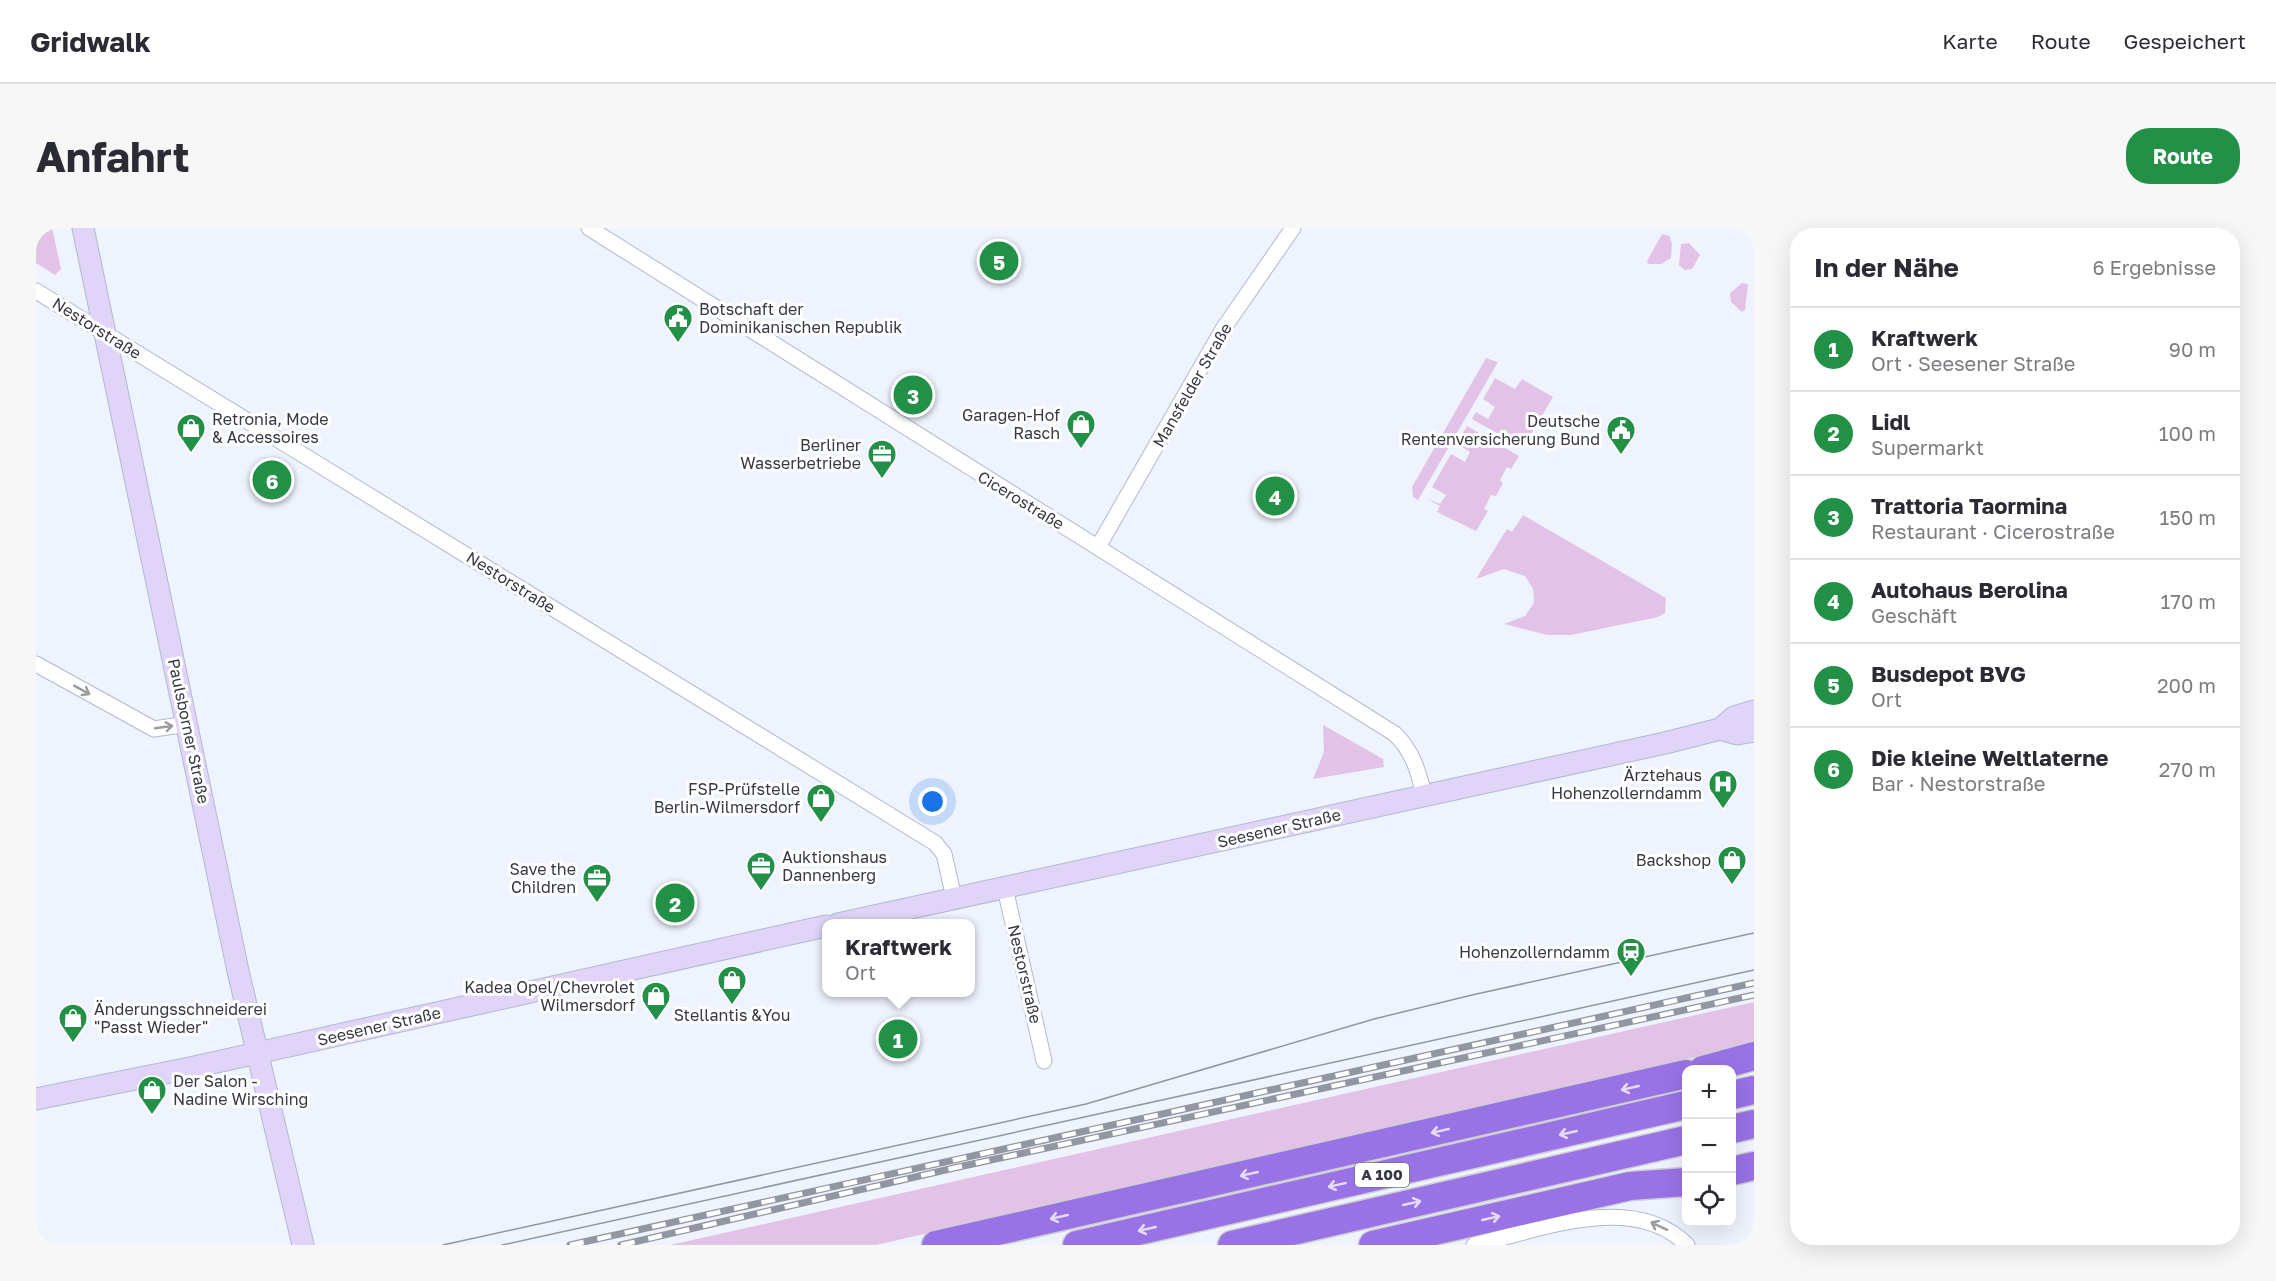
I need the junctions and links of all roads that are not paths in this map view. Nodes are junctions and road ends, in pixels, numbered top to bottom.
1 (83, 228) edge
2 (589, 228) edge
3 (1293, 228) edge
4 (36, 291) edge
5 (106, 333) junction
6 (1098, 547) junction
7 (36, 664) edge
8 (1754, 711) edge
9 (187, 724) junction
10 (1720, 729) junction
11 (1754, 730) edge
12 (1424, 795) junction
13 (1005, 888) junction
14 (954, 898) junction
15 (860, 919) edge
16 (822, 927) edge
17 (259, 1053) junction
18 (1751, 1058) edge
19 (1044, 1061) dead end
20 (1723, 1065) edge
21 (1682, 1075) edge
22 (1754, 1090) edge
23 (1736, 1094) edge
24 (36, 1099) edge
25 (1682, 1107) edge
26 (1754, 1124) edge
27 (1736, 1129) edge
28 (1682, 1141) edge
29 (1682, 1182) edge
30 (301, 1239) edge
31 (936, 1245) edge
32 (1077, 1245) edge
33 (1232, 1245) edge
34 (1373, 1245) edge
35 (1474, 1245) edge
36 (1687, 1245) edge

1 - 5 street, Paulsborner Straße
2 - 6 street, Cicerostraße
3 - 6 street, Mansfelder Straße
4 - 5 street, Nestorstraße
5 - 9 street, Paulsborner Straße
5 - 14 street, Nestorstraße
6 - 12 street, Cicerostraße
7 -> 9 street
8 - 10 street, Seesener Straße
9 - 17 street, Paulsborner Straße
10 - 11 street, Seesener Straße
10 - 12 street, Seesener Straße
12 - 13 street, Seesener Straße
13 - 14 street, Seesener Straße
13 - 19 street, Nestorstraße
14 - 15 street, Seesener Straße
16 - 17 street, Seesener Straße
17 - 24 street, Seesener Straße
17 - 30 street, Paulsborner Straße
18 - 20 highway
21 -> 31 highway
22 - 23 highway
25 -> 32 highway, A 100
26 - 27 highway
33 -> 28 highway, A 100
34 -> 29 highway
36 -> 35 street

